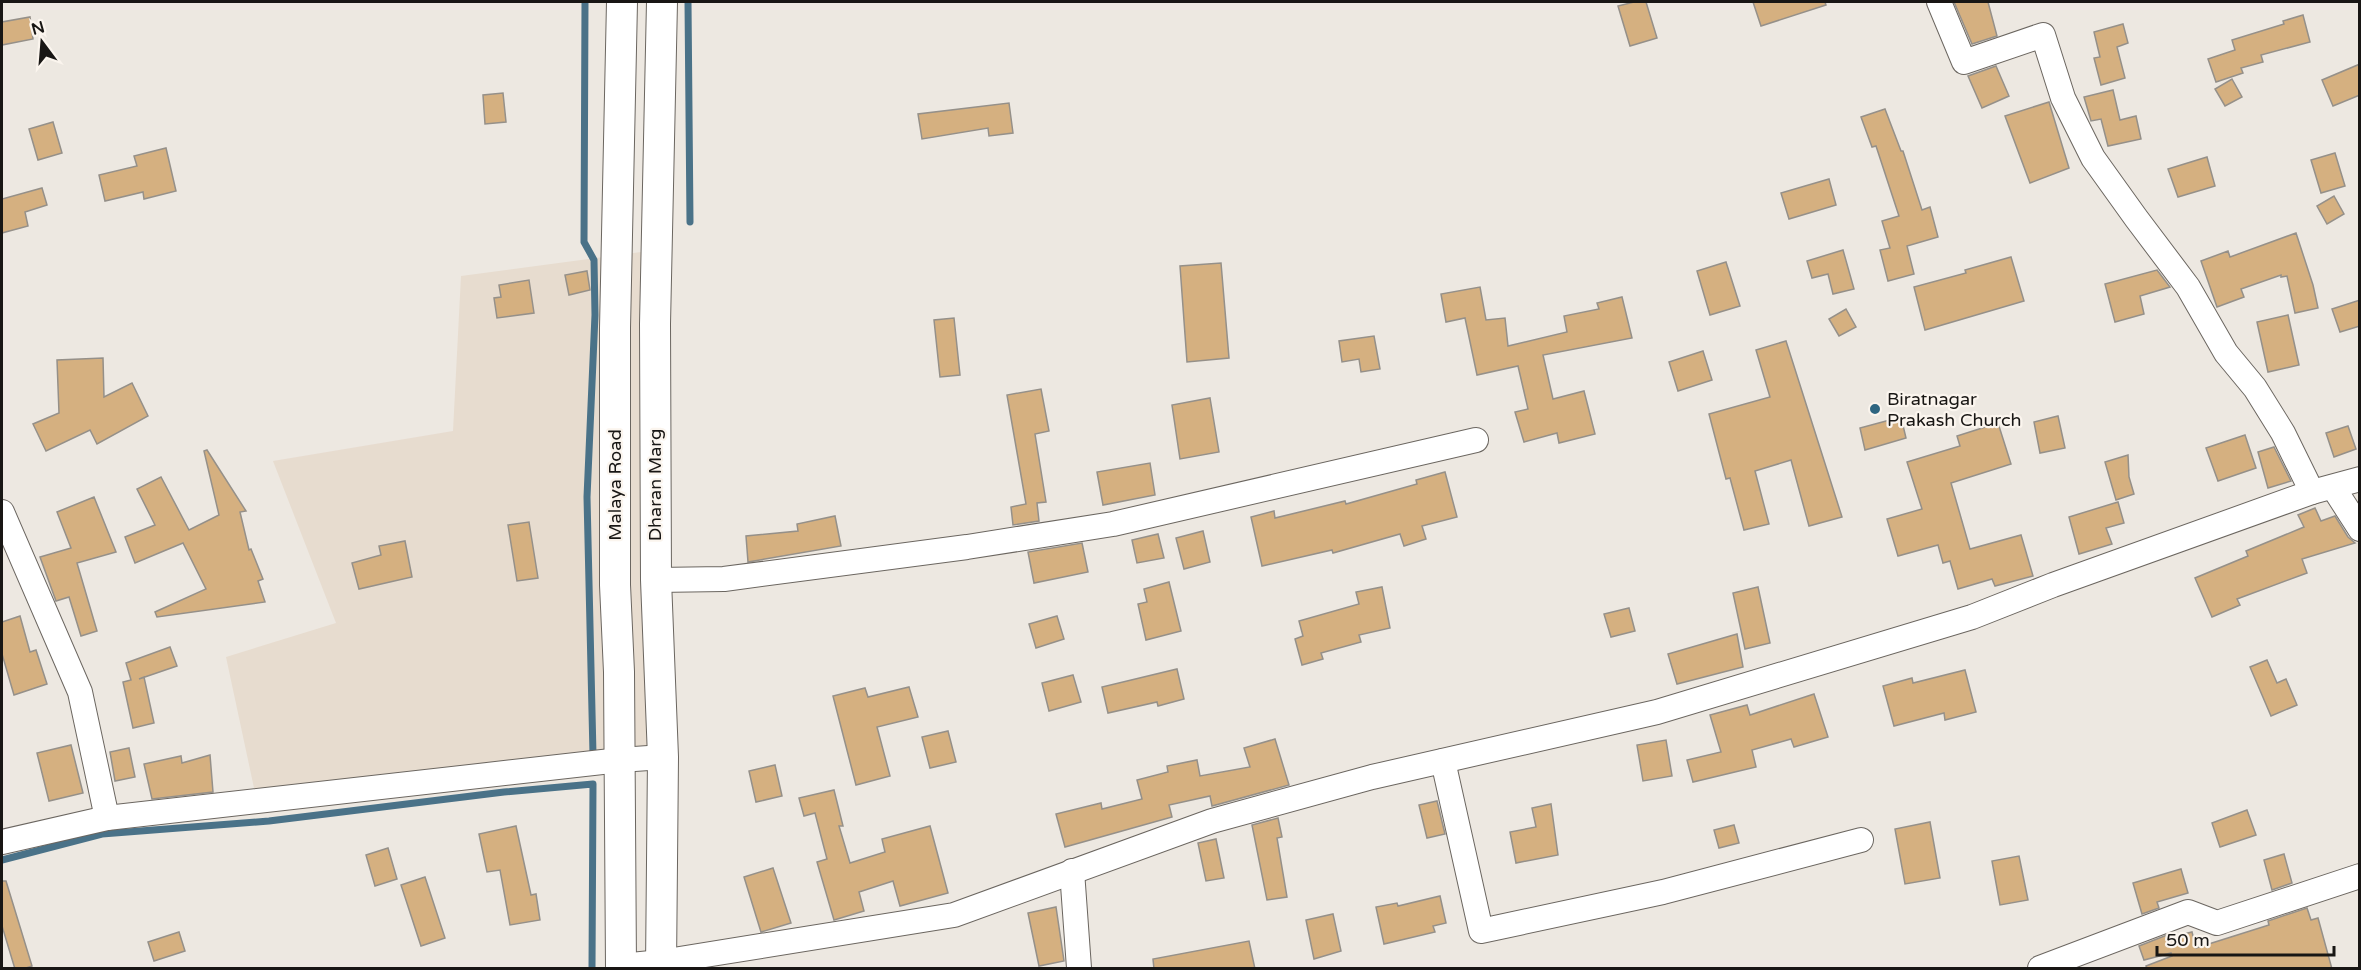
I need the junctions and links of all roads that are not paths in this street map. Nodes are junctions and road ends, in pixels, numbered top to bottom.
1 (622, 2) edge
2 (662, 2) edge
3 (1939, 2) edge
4 (1476, 440) dead end
5 (2360, 479) edge
6 (2323, 490) junction
7 (2, 512) edge
8 (2360, 529) edge
9 (656, 580) junction
10 (663, 757) junction
11 (620, 760) junction
12 (1443, 761) junction
13 (107, 818) junction
14 (1861, 840) dead end
15 (2, 842) edge
16 (1072, 871) junction
17 (2360, 876) edge
18 (661, 965) edge
19 (621, 967) edge
20 (2040, 968) edge
21 (1079, 969) edge

1 - 11 main road, Malaya Road
2 - 9 main road, Dharan Marg
3 - 6 street
4 - 9 street
5 - 6 street
6 - 8 street
6 - 12 street
7 - 13 street
9 - 10 main road, Dharan Marg
10 - 11 street
10 - 18 main road, Dharan Marg
11 - 13 street
11 - 19 main road, Malaya Road
12 - 14 street
12 - 16 street
13 - 15 street
16 - 18 street
16 - 21 street
17 - 20 street
18 - 19 street

